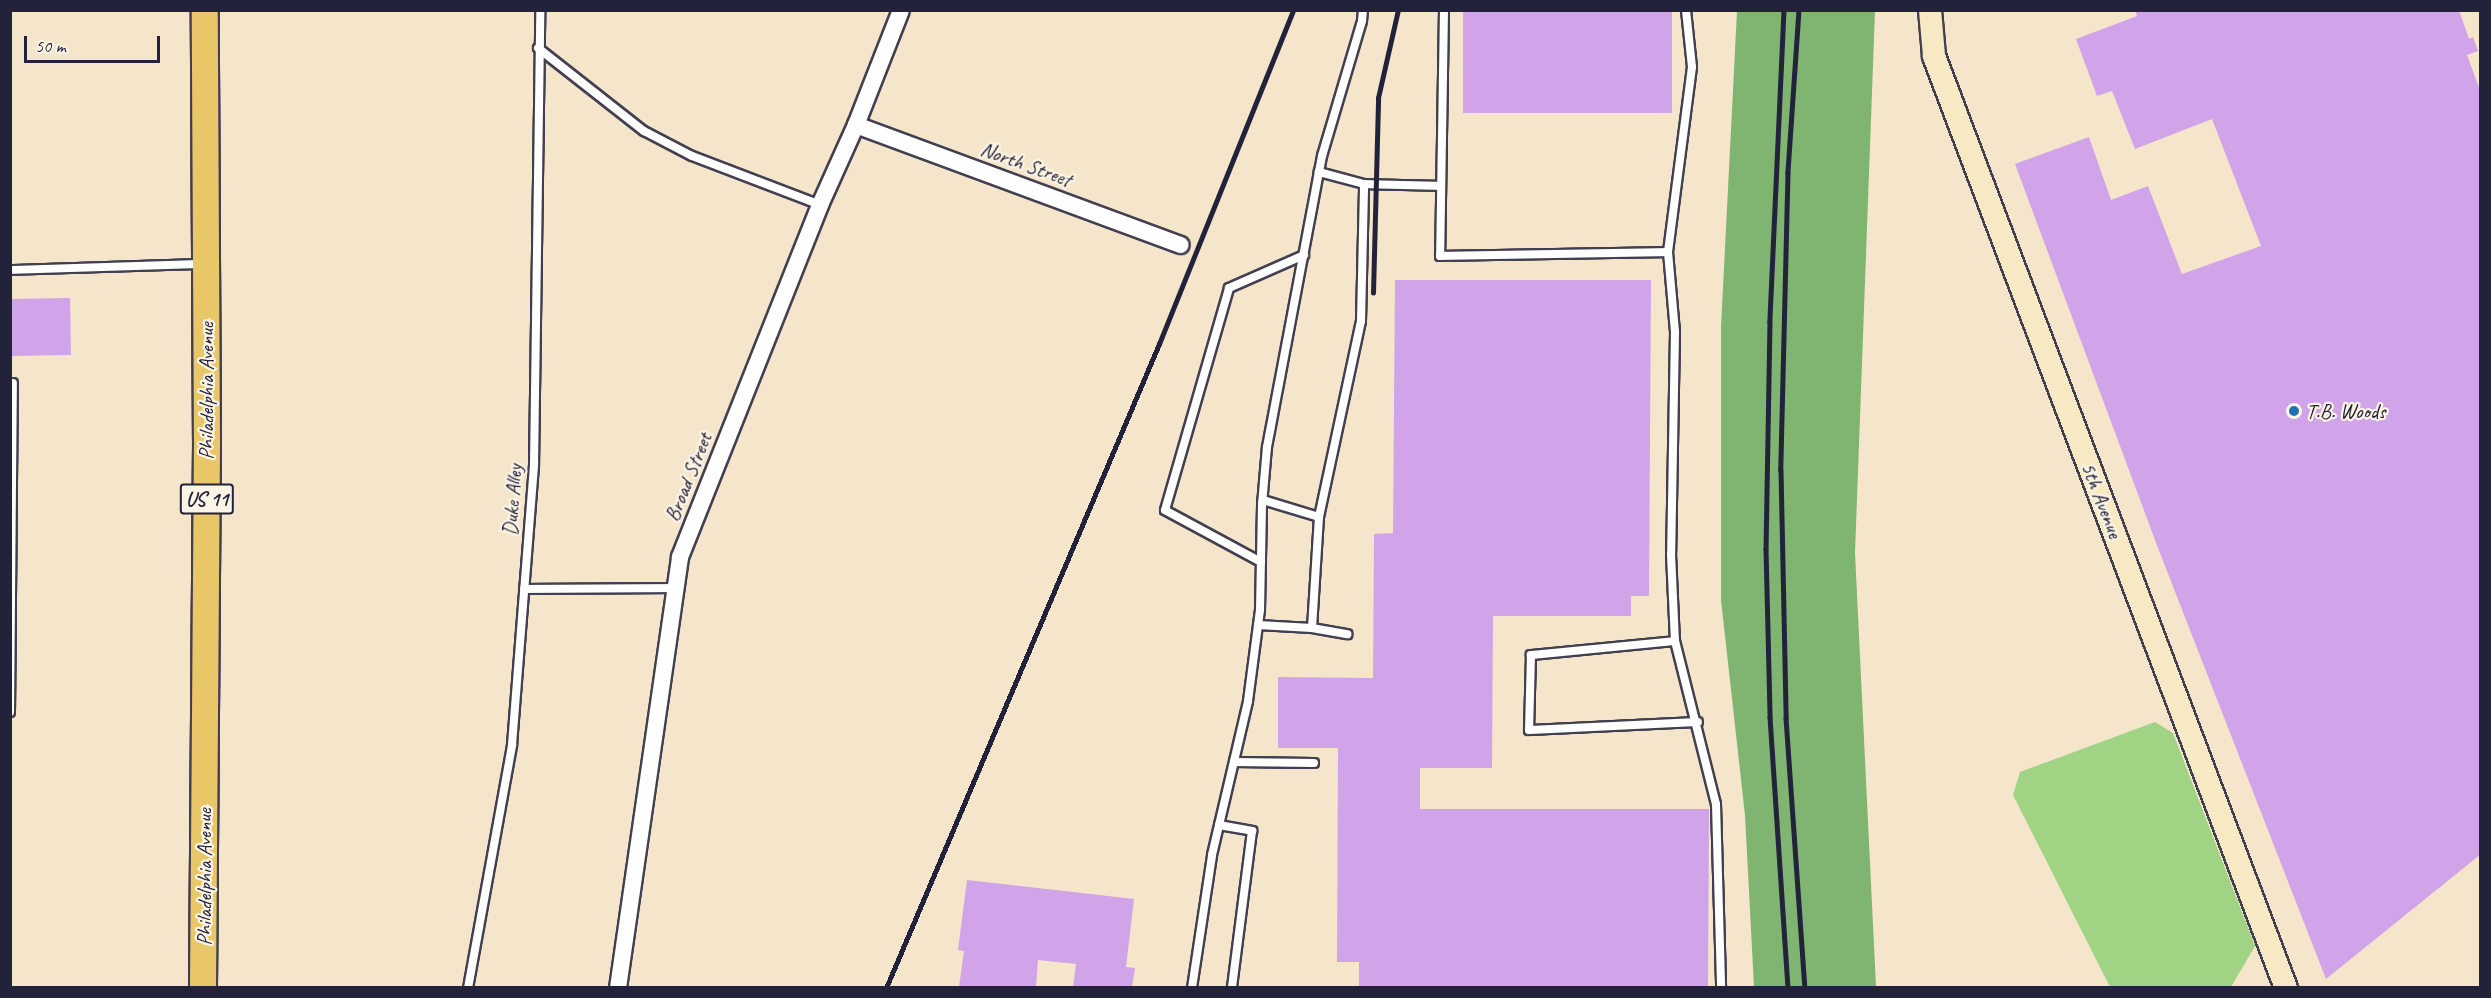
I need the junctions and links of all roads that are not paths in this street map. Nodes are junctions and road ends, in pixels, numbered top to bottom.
1 (205, 10) edge
2 (540, 10) edge
3 (901, 10) edge
4 (1363, 10) edge
5 (1444, 10) edge
6 (1686, 10) edge
7 (1930, 10) edge
8 (538, 48) junction
9 (856, 125) junction
10 (1319, 172) junction
11 (1364, 184) junction
12 (1441, 186) junction
13 (820, 205) junction
14 (1181, 245) dead end
15 (1668, 252) junction
16 (1304, 255) junction
17 (206, 264) junction
18 (10, 270) edge
19 (13, 383) dead end
20 (1263, 500) junction
21 (1319, 517) junction
22 (1261, 562) junction
23 (676, 588) junction
24 (524, 589) junction
25 (1258, 625) junction
26 (1312, 628) junction
27 (1347, 634) dead end
28 (1675, 640) junction
29 (10, 712) edge
30 (1698, 722) junction
31 (1234, 762) junction
32 (1314, 764) dead end
33 (1219, 825) junction
34 (203, 987) edge
35 (468, 987) edge
36 (618, 987) edge
37 (1192, 987) edge
38 (1232, 987) edge
39 (1721, 987) edge
40 (2284, 987) edge

1 - 17 main road, Philadelphia Avenue / US 11
2 - 8 lane, Duke Alley
3 - 9 street, Broad Street
4 - 10 lane
5 - 12 lane
6 - 15 lane
7 - 40 street, 5th Avenue
8 - 13 lane
8 - 24 lane, Duke Alley
9 - 13 street, Broad Street
9 - 14 street, North Street
10 - 11 lane
10 - 16 lane
11 - 12 lane
11 - 21 lane
12 - 15 lane
13 - 23 street, Broad Street
15 - 28 lane
16 - 20 lane
16 - 22 lane
17 - 18 lane
17 - 34 main road, Philadelphia Avenue / US 11
19 - 29 lane
20 - 21 lane
20 - 22 lane
21 - 26 lane
22 - 25 lane
23 - 24 lane
23 - 36 street, Broad Street
24 - 35 lane, Duke Alley
25 - 26 lane
25 - 31 lane
26 - 27 lane
28 - 30 lane
28 - 30 lane
30 - 39 lane
31 - 32 lane
31 - 33 lane
33 - 37 lane
33 - 38 lane

